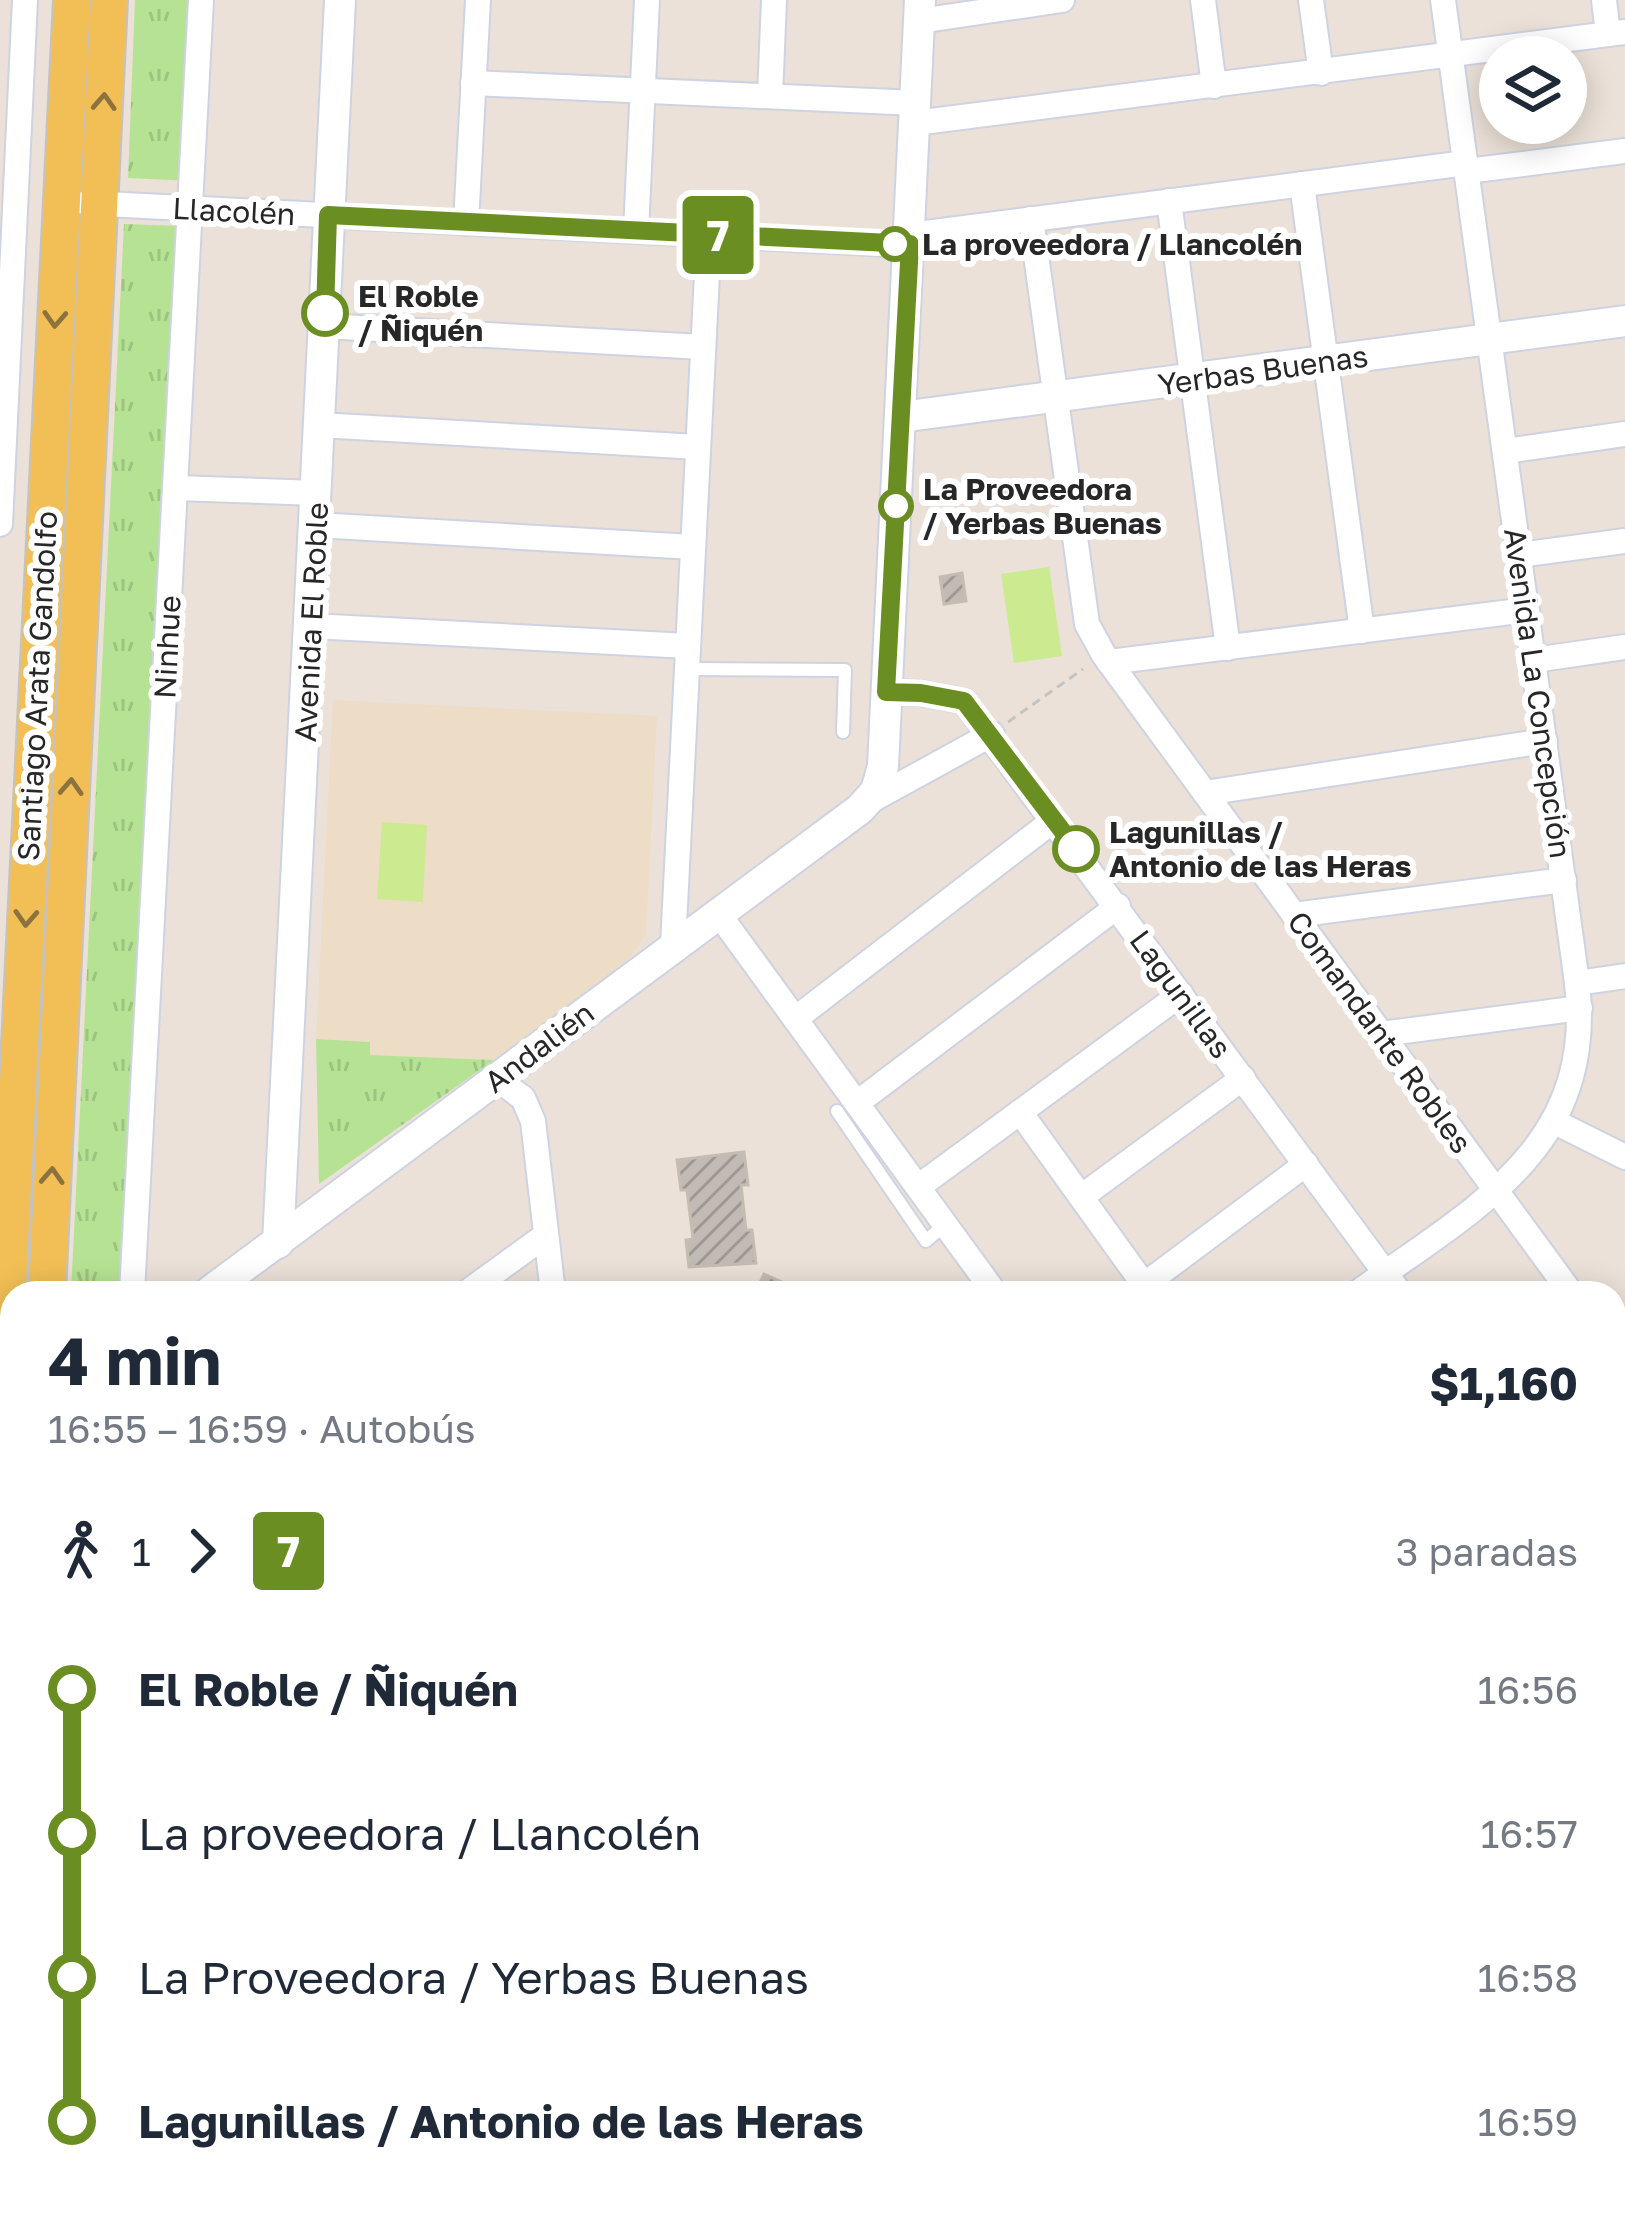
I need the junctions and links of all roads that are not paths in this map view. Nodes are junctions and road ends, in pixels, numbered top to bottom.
1 (72, 0) edge
2 (109, 0) edge
3 (201, 0) edge
4 (340, 0) edge
5 (478, 0) edge
6 (647, 0) edge
7 (774, 0) edge
8 (1062, 0) edge
9 (1203, 0) edge
10 (1311, 0) edge
11 (1443, 0) edge
12 (1604, 0) edge
13 (920, 11) edge
14 (16, 13) edge
15 (1617, 33) edge
16 (1451, 56) junction
17 (1321, 73) junction
18 (473, 83) junction
19 (1214, 86) junction
20 (643, 91) junction
21 (770, 96) junction
22 (916, 113) junction
23 (1625, 151) edge
24 (1466, 167) junction
25 (1302, 184) junction
26 (1168, 201) junction
27 (61, 202) junction
28 (100, 204) junction
29 (191, 209) junction
30 (328, 215) junction
31 (1031, 219) junction
32 (466, 223) junction
33 (637, 231) junction
34 (709, 235) junction
35 (910, 240) junction
36 (1625, 321) edge
37 (324, 326) junction
38 (1490, 339) junction
39 (703, 347) junction
40 (1326, 362) junction
41 (1192, 380) junction
42 (3, 395) edge
43 (1055, 398) junction
44 (901, 417) junction
45 (320, 425) junction
46 (1625, 434) edge
47 (698, 447) junction
48 (1505, 451) junction
49 (176, 488) junction
50 (317, 493) junction
51 (0, 524) edge
52 (316, 525) junction
53 (1625, 541) edge
54 (693, 547) junction
55 (1520, 555) junction
56 (1527, 610) junction
57 (312, 626) junction
58 (1362, 631) junction
59 (1625, 647) edge
60 (1228, 648) junction
61 (687, 658) junction
62 (1106, 658) junction
63 (1534, 660) junction
64 (886, 692) junction
65 (844, 732) dead end
66 (992, 734) junction
67 (1545, 741) junction
68 (1205, 793) junction
69 (870, 801) junction
70 (1054, 820) junction
71 (1564, 880) junction
72 (1118, 906) junction
73 (718, 913) junction
74 (1294, 915) junction
75 (673, 945) junction
76 (1625, 976) edge
77 (1181, 994) junction
78 (1579, 995) junction
79 (795, 1019) junction
80 (1381, 1034) junction
81 (1243, 1078) junction
82 (497, 1079) junction
83 (847, 1107) junction
84 (1020, 1112) junction
85 (1555, 1122) junction
86 (1625, 1157) edge
87 (1306, 1163) junction
88 (918, 1187) junction
89 (1496, 1191) junction
90 (1081, 1197) junction
91 (945, 1224) junction
92 (546, 1235) junction
93 (278, 1243) junction
94 (7, 1281) edge
95 (48, 1281) edge
96 (133, 1281) edge
97 (225, 1281) edge
98 (483, 1281) edge
99 (552, 1281) edge
100 (986, 1281) edge
101 (1141, 1281) edge
102 (1157, 1281) edge
103 (1392, 1281) edge
104 (1395, 1281) edge
105 (1562, 1281) edge

1 - 27 main road, Santiago Arata Gandolfo
28 -> 2 main road, Santiago Arata Gandolfo
3 - 29 street, Ninhue
4 - 30 street, Avenida El Roble
5 - 18 street
6 - 20 street
7 - 21 street
8 - 13 street
9 - 19 street
10 - 17 street
11 - 16 street, Avenida La Concepción
12 - 15 street
13 - 22 street
14 - 42 street, Santiago Arata Gandolfo
15 - 16 street
16 - 17 street
16 - 24 street, Avenida La Concepción
17 - 19 street
18 - 20 street
18 - 32 street
19 - 22 street
20 - 21 street
20 - 33 street
21 - 22 street
22 - 35 street
23 - 24 street, Llacolén
24 - 25 street, Llacolén
24 - 38 street, Avenida La Concepción
25 - 26 street, Llacolén
25 - 40 street
26 - 31 street, Llacolén
26 - 41 street
27 - 28 street, Llacolén
27 -> 94 main road, Santiago Arata Gandolfo
28 - 29 street, Llacolén
95 -> 28 main road, Santiago Arata Gandolfo
29 - 30 street, Llacolén
29 - 49 street, Ninhue
30 - 32 street, Llacolén
30 - 37 street, Avenida El Roble
31 - 35 street, Llacolén
31 - 43 street, Comandante Robles
32 - 33 street, Llacolén
33 - 34 street, Llacolén
34 - 35 street, Llacolén
34 - 39 street
35 - 44 street
36 - 38 street, Yerbas Buenas
37 - 39 street
37 - 45 street, Avenida El Roble
38 - 40 street, Yerbas Buenas
38 - 48 street, Avenida La Concepción
39 - 47 street
40 - 41 street, Yerbas Buenas
40 - 58 street
41 - 43 street, Yerbas Buenas
41 - 60 street
42 - 51 street, Santiago Arata Gandolfo
43 - 44 street, Yerbas Buenas
43 - 62 street, Comandante Robles
44 - 64 street
45 - 47 street
45 - 50 street, Avenida El Roble
46 - 48 street
47 - 54 street
48 - 55 street, Avenida La Concepción
49 - 50 street
49 - 96 street, Ninhue
50 - 52 street, Avenida El Roble
52 - 54 street
52 - 57 street, Avenida El Roble
53 - 55 street
54 - 61 street
55 - 56 street, Avenida La Concepción
56 - 58 street
56 - 63 street, Avenida La Concepción
57 - 61 street
57 - 93 street, Avenida El Roble
58 - 60 street
59 - 63 street
60 - 62 street
61 - 65 lane
61 - 75 street
62 - 68 street, Comandante Robles
63 - 67 street, Avenida La Concepción
64 - 66 street, Lagunillas
64 - 69 street
66 - 69 street
66 - 70 street, Lagunillas
67 - 68 street
67 - 71 street, Avenida La Concepción
68 - 74 street, Comandante Robles
69 - 73 street, Andalién
70 - 72 street, Lagunillas
70 - 79 street
71 - 74 street
71 - 78 street, Avenida La Concepción
72 - 77 street, Lagunillas
72 - 83 street
73 - 75 street, Andalién
73 - 79 street
74 - 80 street, Comandante Robles
75 - 82 street, Andalién
76 - 78 street
77 - 81 street, Lagunillas
77 - 84 street
78 - 80 street
78 - 85 street, Avenida La Concepción
79 - 83 street
80 - 89 street, Comandante Robles
81 - 87 street, Lagunillas
81 - 90 street
82 - 92 street
82 - 93 street, Andalién
83 - 88 street
83 - 91 lane
84 - 88 street
84 - 90 street
85 - 86 street
85 - 89 street, Avenida La Concepción
87 - 102 street
87 - 103 street, Lagunillas
88 - 91 street
89 - 104 street, Avenida La Concepción
89 - 105 street, Comandante Robles
90 - 101 street
91 - 100 street
92 - 98 street
92 - 99 street
93 - 97 street, Andalién

